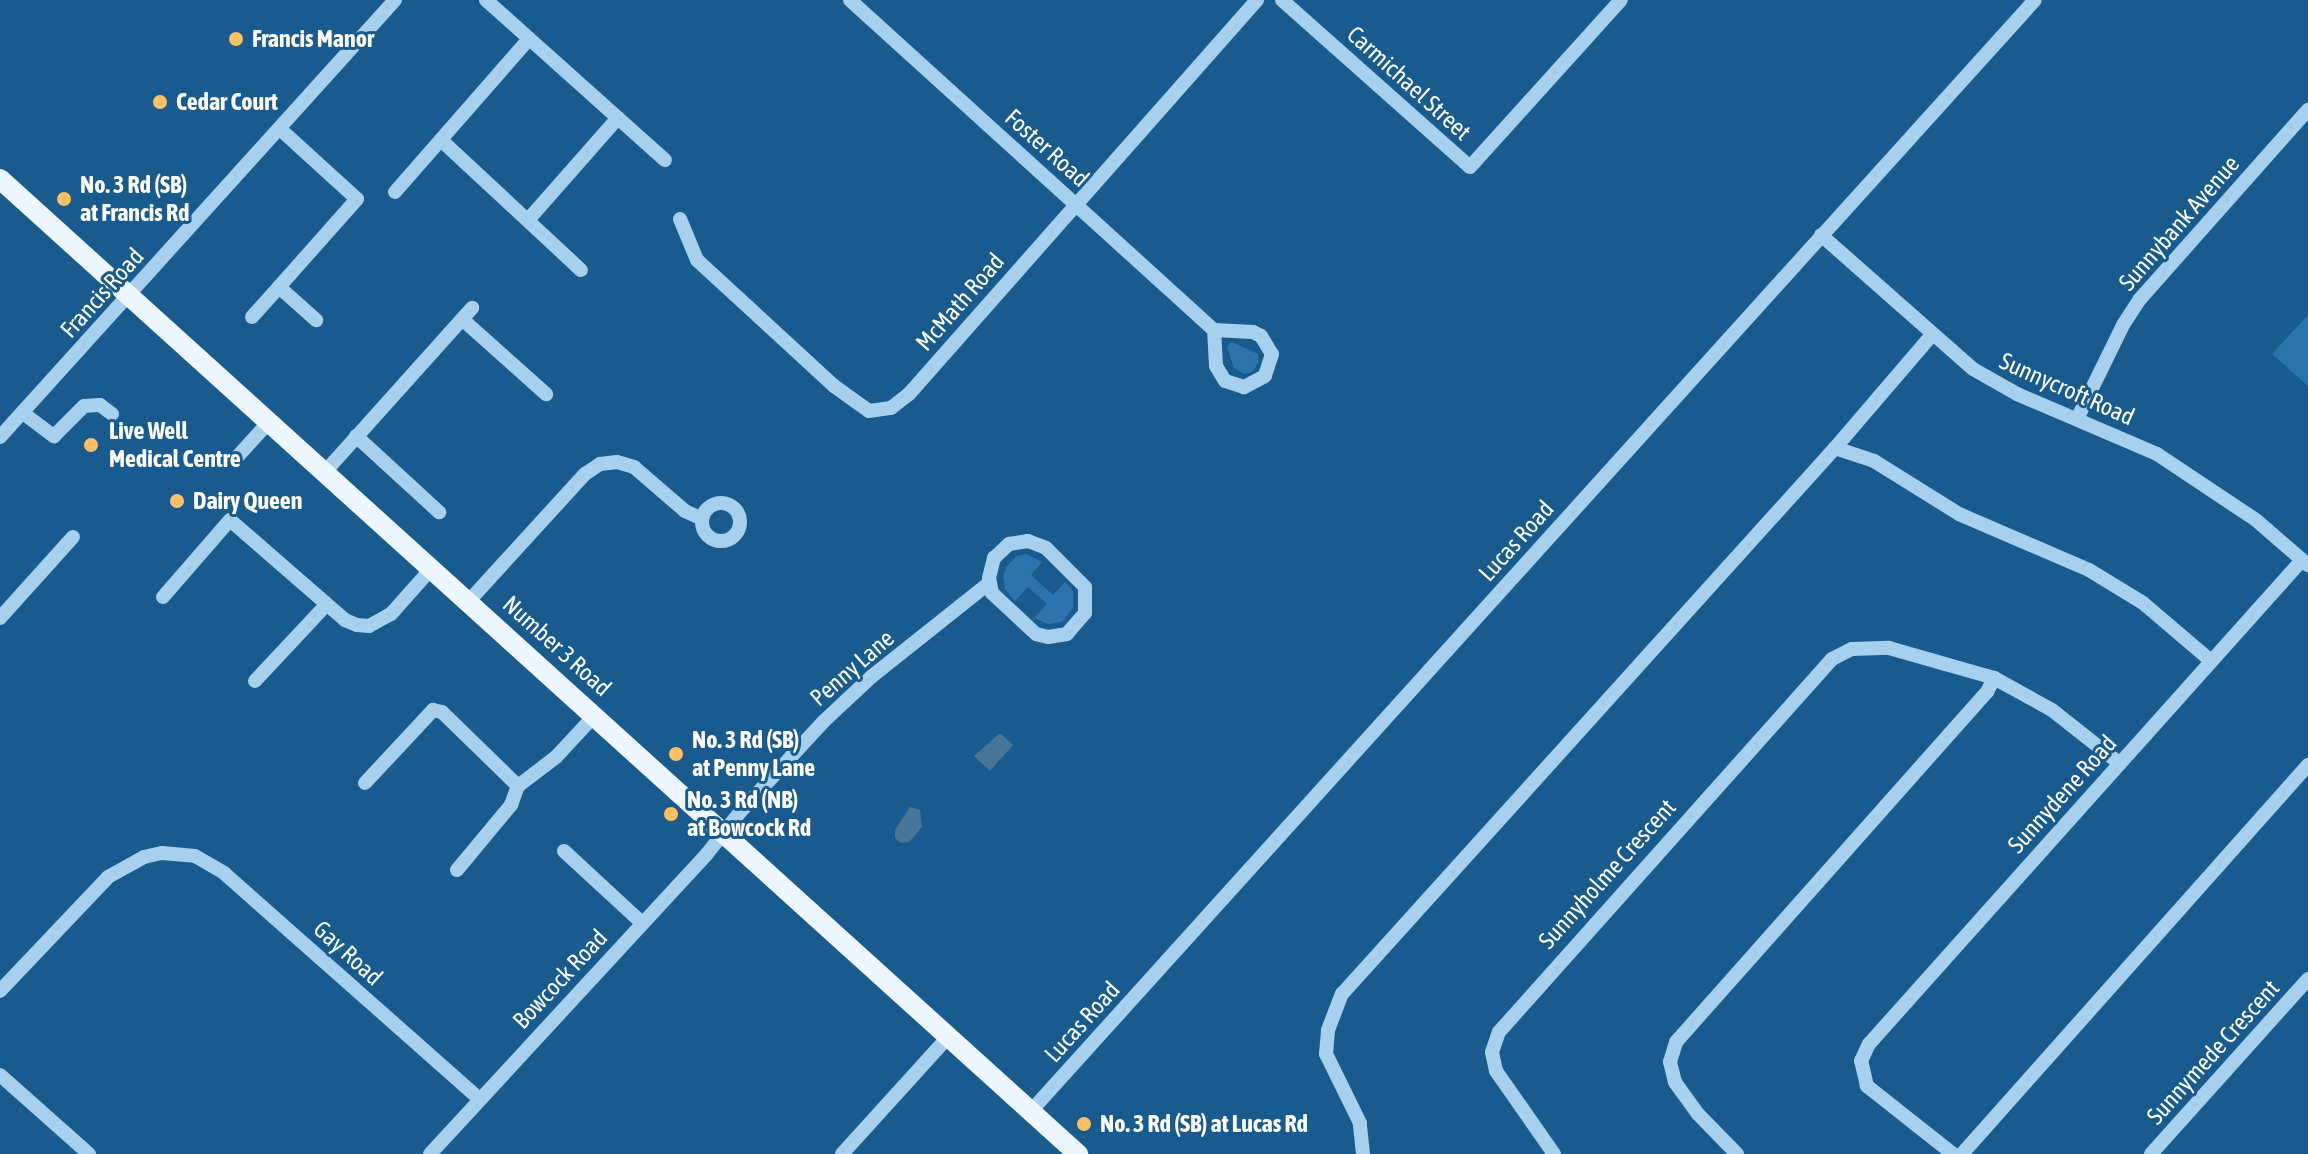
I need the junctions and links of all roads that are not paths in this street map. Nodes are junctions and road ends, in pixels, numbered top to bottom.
1 (395, 0) edge
2 (486, 0) edge
3 (850, 0) edge
4 (1257, 0) edge
5 (1282, 0) edge
6 (1621, 0) edge
7 (2035, 0) edge
8 (529, 39) junction
9 (2308, 110) edge
10 (618, 118) junction
11 (280, 129) junction
12 (441, 140) junction
13 (665, 160) dead end
14 (0, 179) edge
15 (395, 192) dead end
16 (1075, 203) junction
17 (680, 219) dead end
18 (528, 220) junction
19 (1821, 235) junction
20 (581, 270) dead end
21 (279, 287) junction
22 (130, 296) junction
23 (252, 317) dead end
24 (316, 320) dead end
25 (1214, 330) junction
26 (1932, 335) junction
27 (546, 394) dead end
28 (23, 413) junction
29 (112, 414) dead end
30 (2077, 419) junction
31 (268, 423) junction
32 (356, 436) junction
33 (0, 437) edge
34 (1835, 448) junction
35 (238, 456) dead end
36 (324, 473) junction
37 (439, 512) dead end
38 (702, 519) dead end
39 (73, 537) dead end
40 (2305, 563) edge
41 (431, 569) junction
42 (989, 583) junction
43 (163, 597) dead end
44 (468, 602) junction
45 (327, 604) junction
46 (0, 618) edge
47 (2210, 660) junction
48 (1994, 678) junction
49 (255, 681) dead end
50 (595, 715) junction
51 (2119, 763) junction
52 (2308, 765) edge
53 (365, 783) dead end
54 (518, 786) junction
55 (725, 835) junction
56 (564, 851) dead end
57 (457, 870) dead end
58 (642, 923) junction
59 (2308, 979) edge
60 (0, 991) edge
61 (949, 1036) junction
62 (1846, 1060) dead end
63 (1861, 1061) junction
64 (0, 1075) edge
65 (479, 1099) junction
66 (1031, 1111) junction
67 (89, 1154) edge
68 (430, 1154) edge
69 (842, 1154) edge
70 (1078, 1154) edge
71 (1363, 1154) edge
72 (1554, 1154) edge
73 (1737, 1154) edge
74 (1953, 1154) edge
75 (1962, 1154) edge
76 (2151, 1154) edge

1 - 11 street, Francis Road
2 - 8 street
3 - 16 street, Foster Road
4 - 16 street, McMath Road
5 - 6 street, Carmichael Street
7 - 19 street, Lucas Road
8 - 10 street
8 - 12 street
9 - 30 street, Sunnybank Avenue
10 - 13 street
10 - 18 street
11 - 21 street
11 - 22 street, Francis Road
12 - 15 street
12 - 18 street
14 - 22 main road, Number 3 Road
16 - 17 street, McMath Road
16 - 25 street, Foster Road
18 - 20 street
19 - 26 street, Sunnycroft Road
19 - 66 street, Lucas Road
21 - 23 street
21 - 24 street
22 - 28 street, Francis Road
22 - 31 main road, Number 3 Road
25 - 25 street
26 - 30 street, Sunnycroft Road
26 - 34 street
27 - 32 street
28 - 29 street
28 - 33 street, Francis Road
30 - 40 street, Sunnycroft Road
31 - 35 street
31 - 36 main road, Number 3 Road
32 - 36 street
32 - 37 street
34 - 47 street
34 - 71 street
36 - 41 main road, Number 3 Road
38 - 44 street
39 - 46 street
40 - 47 street, Sunnydene Road
41 - 44 main road, Number 3 Road
41 - 45 street
42 - 42 street, Penny Lane
42 - 55 street, Penny Lane
43 - 45 street
44 - 50 main road, Number 3 Road
45 - 49 street
47 - 51 street, Sunnydene Road
48 - 51 street, Sunnyholme Crescent
48 - 72 street, Sunnyholme Crescent
48 - 73 street
50 - 54 street
50 - 55 main road, Number 3 Road
51 - 63 street, Sunnydene Road
52 - 75 street
53 - 54 street
54 - 57 street
55 - 58 street, Bowcock Road
55 - 61 main road, Number 3 Road
56 - 58 street
58 - 65 street, Bowcock Road
59 - 76 street, Sunnymede Crescent
60 - 65 street, Gay Road
61 - 66 main road, Number 3 Road
61 - 69 street
62 - 63 street
63 - 74 street
64 - 67 street
65 - 68 street, Bowcock Road
66 - 70 main road, Number 3 Road

